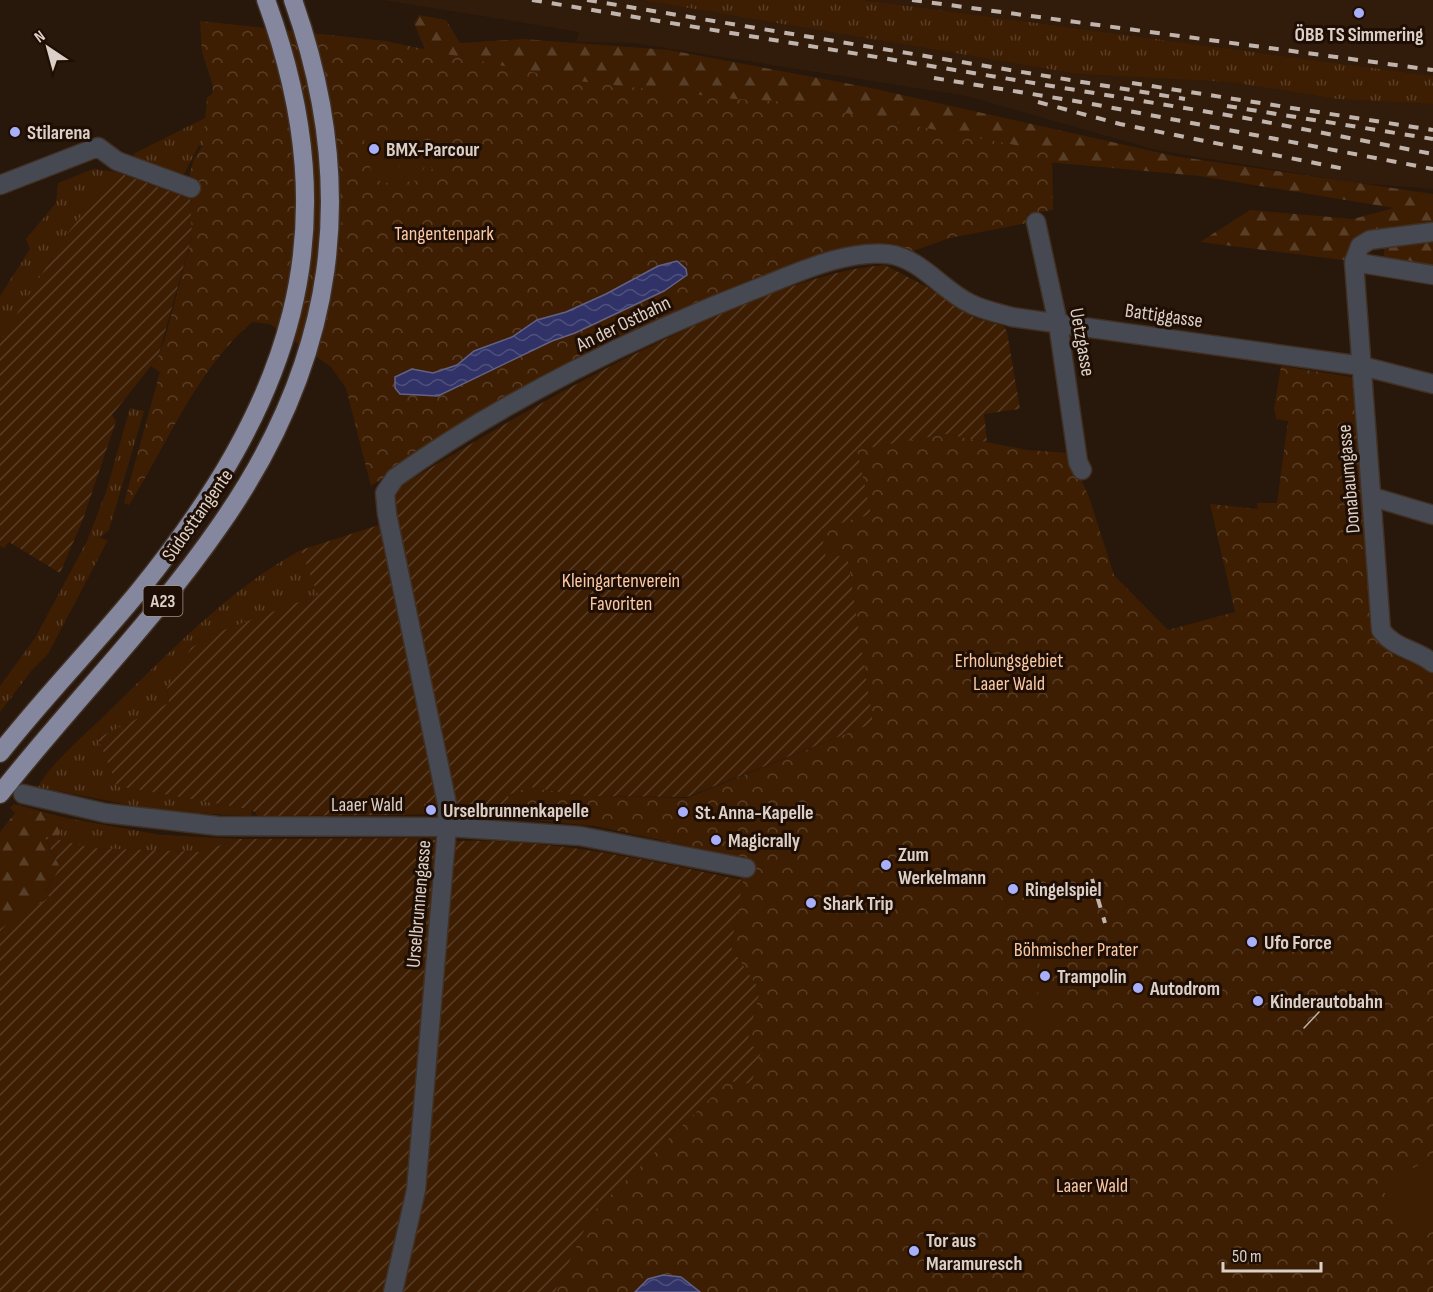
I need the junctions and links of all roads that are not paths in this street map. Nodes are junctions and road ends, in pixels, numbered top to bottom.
1 (266, 0) edge
2 (293, 0) edge
3 (0, 185) edge
4 (191, 188) dead end
5 (1036, 222) dead end
6 (1433, 232) edge
7 (903, 258) joint
8 (1354, 262) junction
9 (1433, 275) edge
10 (1058, 323) junction
11 (1362, 366) junction
12 (1433, 384) edge
13 (1082, 470) dead end
14 (387, 488) joint
15 (1373, 497) junction
16 (1433, 515) edge
17 (1433, 663) edge
18 (0, 753) edge
19 (0, 794) edge
20 (23, 794) dead end
21 (447, 827) junction
22 (746, 868) dead end
23 (393, 1292) edge

1 - 18 highway, Südosttangente / A23
2 - 19 highway, Südosttangente / A23
3 - 4 street
5 - 10 street, Uetzgasse
6 - 8 street
7 - 10 street, Battiggasse
7 - 14 street, An der Ostbahn
8 - 9 street
8 - 11 street, Donabaumgasse
10 - 11 street, Battiggasse
10 - 13 street, Uetzgasse
11 - 12 street, Battiggasse
11 - 15 street, Donabaumgasse
14 - 21 street, Urselbrunnengasse
15 - 16 street
15 - 17 street, Donabaumgasse
20 - 21 street, Laaer Wald
21 - 22 street, Laaer Wald
21 - 23 street, Urselbrunnengasse

